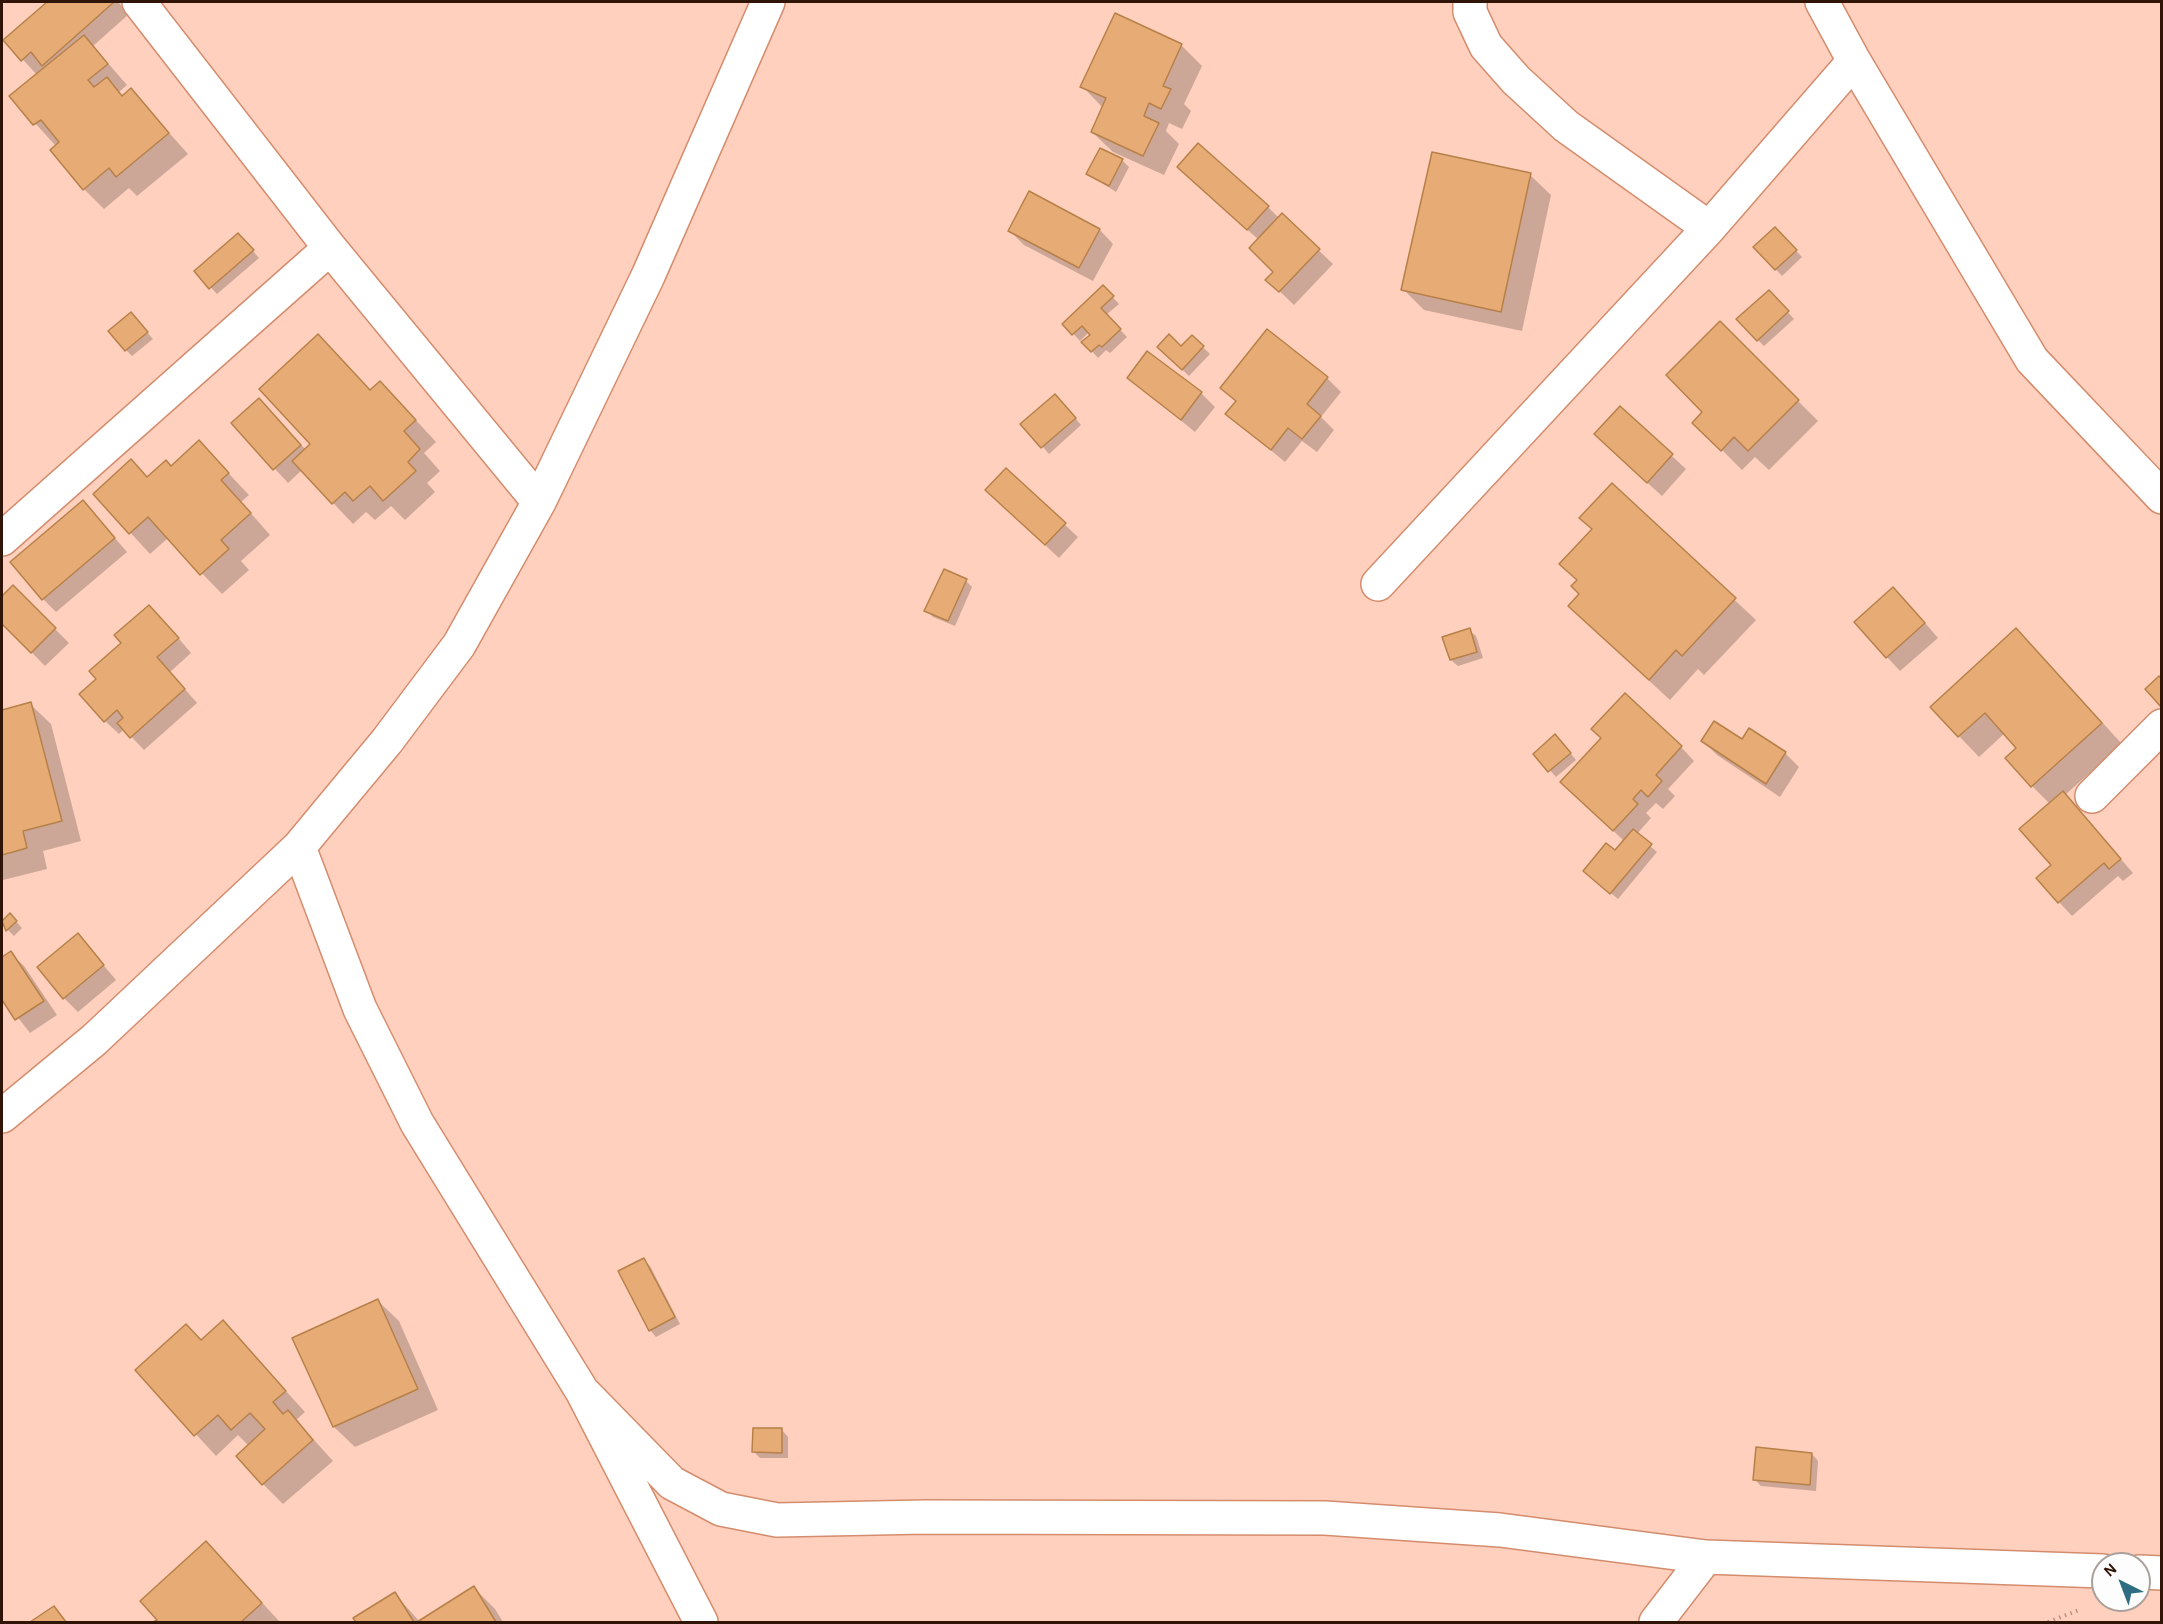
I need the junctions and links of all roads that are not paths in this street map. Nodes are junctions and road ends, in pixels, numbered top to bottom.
1 (139, 2) edge
2 (768, 2) edge
3 (1470, 2) edge
4 (1822, 2) edge
5 (1854, 61) junction
6 (1709, 228) junction
7 (330, 248) junction
8 (2162, 497) edge
9 (538, 502) junction
10 (2, 539) edge
11 (1378, 584) dead end
12 (2162, 726) edge
13 (2092, 796) dead end
14 (299, 848) junction
15 (2, 1116) edge
16 (582, 1391) junction
17 (1706, 1557) junction
18 (2091, 1571) edge
19 (701, 1623) edge
20 (1656, 1623) edge

1 - 7 street
2 - 9 street
3 - 6 street
4 - 5 street
5 - 6 street
5 - 8 street
6 - 11 street
7 - 9 street
7 - 10 street
9 - 14 street
12 - 13 street
14 - 15 street
14 - 16 street
16 - 17 street
16 - 19 street
17 - 18 street
17 - 20 street

